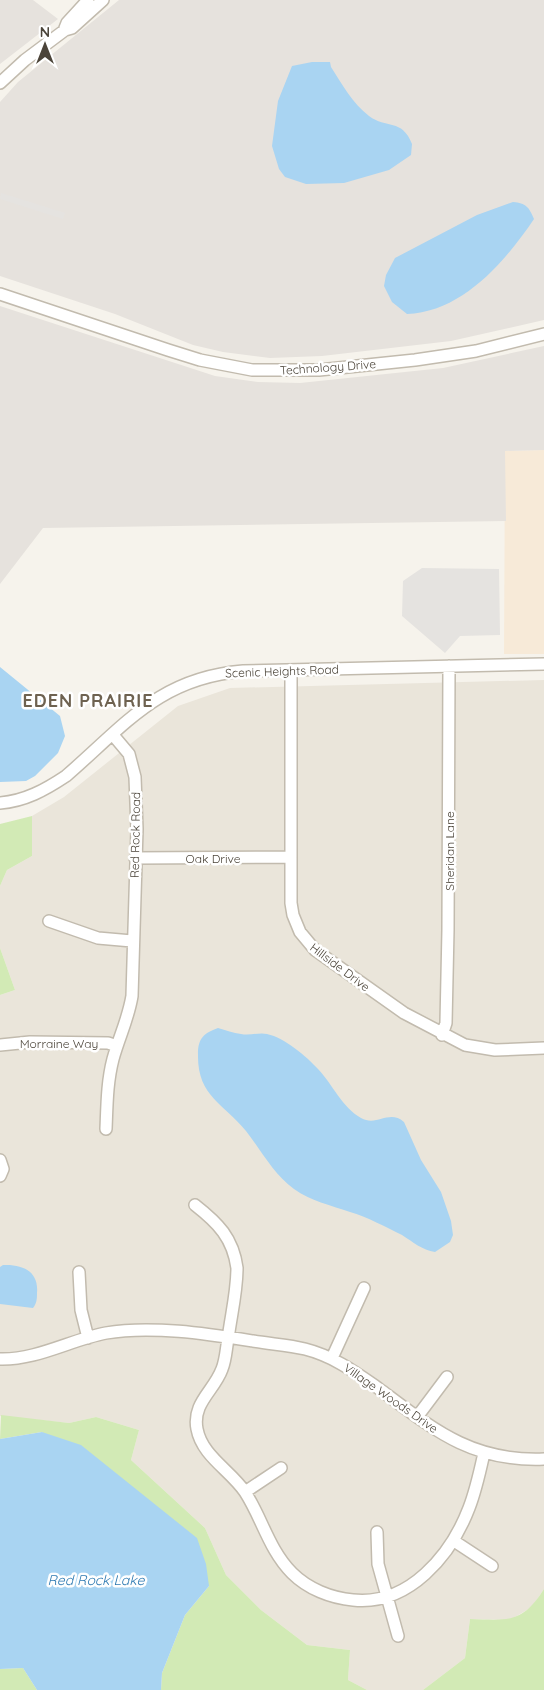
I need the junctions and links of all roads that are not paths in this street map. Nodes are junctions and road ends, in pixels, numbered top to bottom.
1 (88, 0) edge
2 (103, 0) edge
3 (65, 30) junction
4 (0, 83) edge
5 (0, 294) edge
6 (544, 334) edge
7 (544, 664) edge
8 (449, 666) junction
9 (291, 670) junction
10 (113, 735) junction
11 (0, 803) edge
12 (291, 857) junction
13 (135, 858) junction
14 (49, 921) dead end
15 (132, 941) junction
16 (442, 1035) junction
17 (0, 1045) edge
18 (117, 1046) junction
19 (544, 1048) edge
20 (106, 1129) dead end
21 (0, 1160) edge
22 (0, 1176) edge
23 (195, 1205) dead end
24 (79, 1272) dead end
25 (364, 1288) dead end
26 (88, 1338) junction
27 (228, 1338) junction
28 (332, 1358) junction
29 (0, 1359) edge
30 (447, 1377) dead end
31 (417, 1417) junction
32 (484, 1453) junction
33 (544, 1459) edge
34 (281, 1468) dead end
35 (245, 1492) junction
36 (377, 1532) dead end
37 (454, 1541) junction
38 (492, 1566) dead end
39 (386, 1597) junction
40 (398, 1636) dead end

1 - 3 street
2 - 3 street
3 - 4 street
5 - 6 street, Technology Drive
7 - 8 street, Scenic Heights Road
8 - 9 street, Scenic Heights Road
8 - 16 street, Sheridan Lane
9 - 10 street, Scenic Heights Road
9 - 12 street, Hillside Drive
10 - 11 street, Scenic Heights Road
10 - 13 street, Red Rock Road
12 - 13 street, Oak Drive
12 - 16 street, Hillside Drive
13 - 15 street, Red Rock Road
14 - 15 street
15 - 18 street, Red Rock Road
16 - 19 street, Hillside Drive
17 - 18 street, Morraine Way
18 - 20 street, Red Rock Road
21 - 22 street
23 - 27 street
24 - 26 street
25 - 28 street
26 - 27 street, Village Woods Drive
26 - 29 street, Village Woods Drive
27 - 28 street, Village Woods Drive
27 - 35 street
28 - 31 street, Village Woods Drive
30 - 31 street
31 - 32 street, Village Woods Drive
32 - 33 street, Village Woods Drive
32 - 37 street
34 - 35 street
35 - 39 street
36 - 39 street
37 - 38 street
37 - 39 street
39 - 40 street

